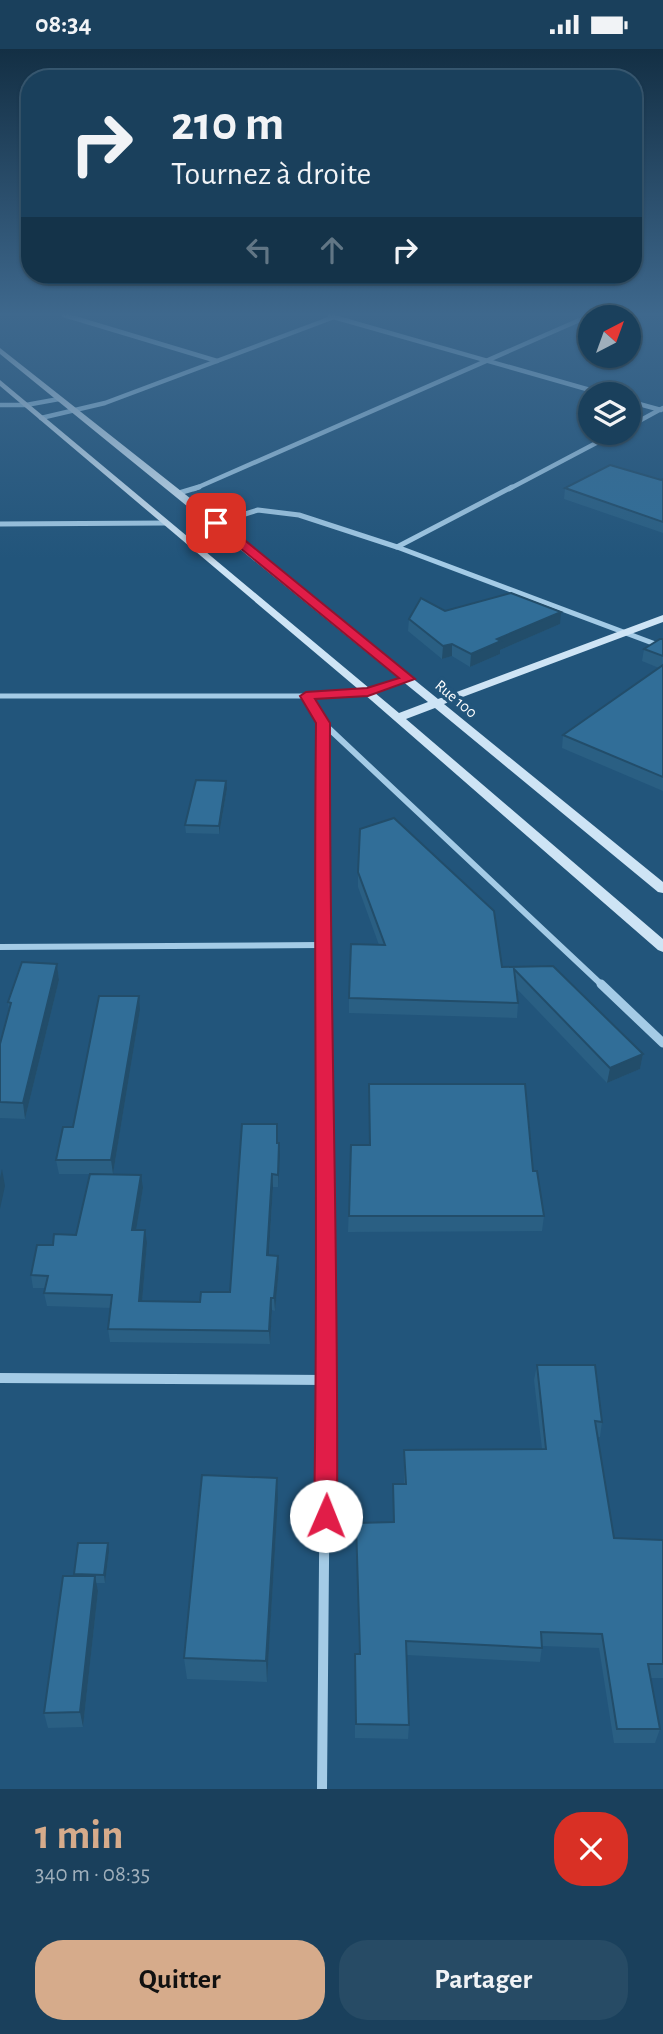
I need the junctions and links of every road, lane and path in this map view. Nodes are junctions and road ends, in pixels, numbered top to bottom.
1 (16, 396) edge
2 (123, 396) edge
3 (406, 396) edge
4 (60, 398) joint
5 (641, 404) edge
6 (0, 405) edge
7 (26, 405) junction
8 (662, 409) edge
9 (75, 411) junction
10 (41, 418) junction
11 (641, 420) edge
12 (592, 445) edge
13 (178, 492) junction
14 (165, 523) junction
15 (216, 523) junction
16 (0, 524) edge
17 (397, 547) junction
18 (663, 618) edge
19 (624, 633) junction
20 (663, 647) edge
21 (408, 679) junction
22 (368, 692) junction
23 (0, 696) edge
24 (306, 696) junction
25 (437, 704) junction
26 (397, 718) junction
27 (323, 723) junction
28 (663, 889) edge
29 (321, 945) junction
30 (0, 947) edge
31 (663, 947) edge
32 (663, 1043) edge
33 (0, 1378) edge
34 (327, 1380) junction
35 (322, 1789) edge

1 - 7 street
2 - 9 street
3 - 13 street
4 - 7 street
4 - 9 street, Rue 100
5 - 8 street
6 - 7 street
7 - 10 street
8 - 11 street
9 - 10 street
9 - 13 street, Rue 100
10 - 14 street
12 - 17 street
13 - 15 street, Rue 100
14 - 16 street
14 - 22 street
15 - 17 street
15 - 21 street, Rue 100
17 - 19 street
18 - 19 street
19 - 20 street
19 - 25 street
21 - 22 street
21 - 25 street, Rue 100
22 - 24 street
22 - 26 street
23 - 24 street
24 - 27 street
25 - 26 street
25 - 28 street, Rue 100
26 - 31 street
27 - 29 street
27 - 32 street
29 - 30 street
29 - 34 street
33 - 34 street
34 - 35 street

